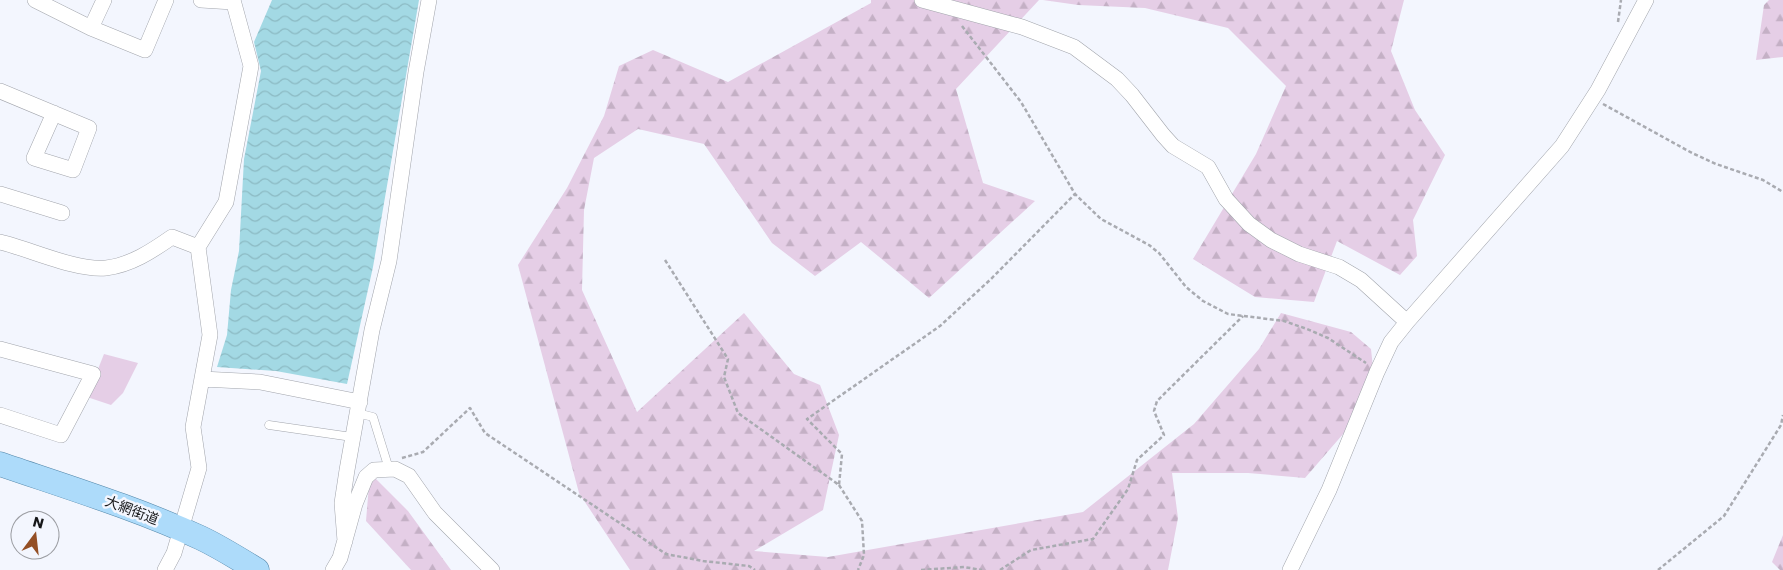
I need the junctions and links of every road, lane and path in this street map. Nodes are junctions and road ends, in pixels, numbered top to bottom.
1 (35, 0) edge
2 (104, 0) edge
3 (166, 0) edge
4 (201, 0) edge
5 (429, 0) edge
6 (922, 0) edge
7 (1646, 0) edge
8 (233, 1) edge
9 (948, 7) junction
10 (91, 28) junction
11 (0, 92) edge
12 (1593, 98) junction
13 (54, 114) dead end
14 (1783, 192) edge
15 (0, 194) edge
16 (1075, 194) junction
17 (62, 213) dead end
18 (0, 242) edge
19 (198, 248) junction
20 (665, 260) dead end
21 (1243, 316) junction
22 (1407, 322) junction
23 (0, 349) edge
24 (1377, 372) junction
25 (202, 379) junction
26 (358, 407) junction
27 (0, 415) edge
28 (1783, 415) edge
29 (269, 425) dead end
30 (352, 437) junction
31 (0, 464) edge
32 (388, 466) junction
33 (839, 485) junction
34 (180, 529) junction
35 (345, 541) junction
36 (248, 568) edge
37 (165, 570) edge
38 (334, 570) edge
39 (492, 570) edge
40 (755, 570) edge
41 (858, 570) edge
42 (921, 570) edge
43 (982, 570) edge
44 (1000, 570) edge
45 (1290, 570) edge
46 (1658, 570) edge

1 - 10 street
2 - 10 street
3 - 10 street
4 - 8 street
5 - 26 street
6 - 9 street
7 - 12 street
8 - 19 street
9 - 16 path
9 - 22 street
11 - 13 street
12 - 14 path
12 - 22 street
15 - 17 street
16 - 21 path
16 - 33 path
18 - 19 street
19 - 25 street
20 - 33 path
21 - 24 path
21 - 44 path
22 - 24 street
23 - 27 street
24 - 45 street
25 - 26 street
25 - 34 street
26 - 30 street
26 - 32 lane
28 - 46 path
29 - 30 lane
30 - 35 street
31 - 34 main road, 大網街道
32 - 35 street
32 - 39 street
32 - 40 path
33 - 41 path
34 - 36 main road, 大網街道
34 - 37 street
35 - 38 street
42 - 43 path

